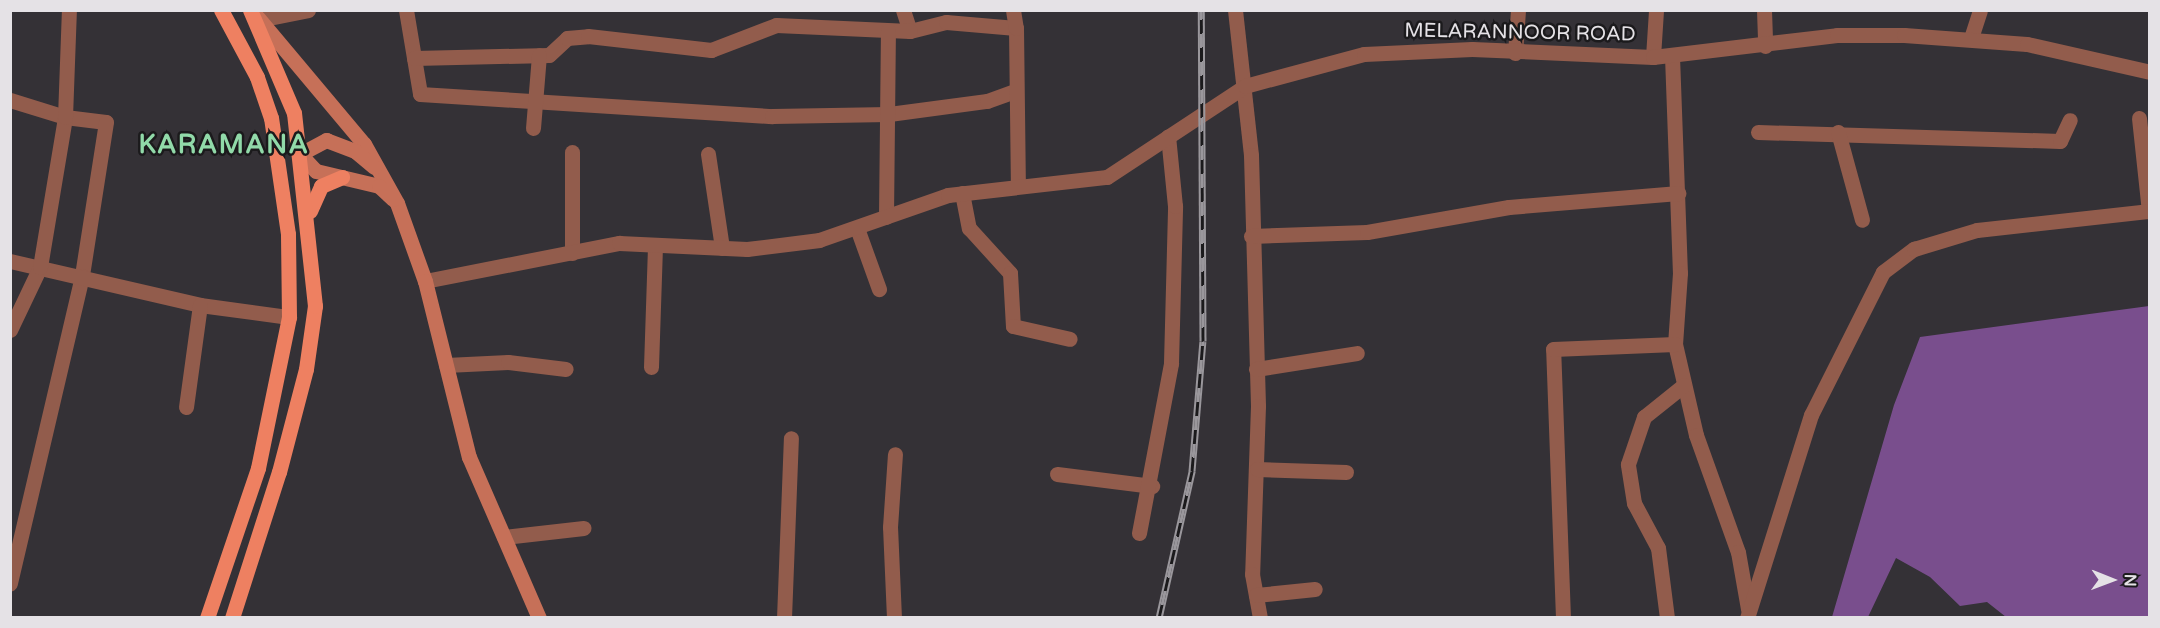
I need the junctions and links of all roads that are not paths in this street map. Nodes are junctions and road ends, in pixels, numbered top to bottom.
1 (69, 10) edge
2 (221, 10) edge
3 (308, 10) edge
4 (406, 10) edge
5 (903, 10) edge
6 (1013, 10) edge
7 (1235, 10) edge
8 (1518, 10) edge
9 (1656, 10) edge
10 (1764, 10) edge
11 (1980, 10) edge
12 (254, 14) edge
13 (1016, 28) junction
14 (888, 31) junction
15 (910, 31) junction
16 (1971, 38) junction
17 (1765, 46) junction
18 (1515, 53) junction
19 (538, 55) junction
20 (1672, 56) junction
21 (1653, 57) junction
22 (414, 58) junction
23 (2150, 72) edge
24 (1245, 86) junction
25 (1016, 91) junction
26 (10, 100) edge
27 (537, 103) junction
28 (889, 114) junction
29 (65, 117) junction
30 (2139, 118) dead end
31 (2070, 120) dead end
32 (534, 128) dead end
33 (1758, 132) dead end
34 (1838, 132) junction
35 (1168, 136) junction
36 (572, 152) dead end
37 (300, 154) junction
38 (708, 154) dead end
39 (278, 159) junction
40 (342, 177) junction
41 (385, 177) junction
42 (1018, 185) junction
43 (962, 193) junction
44 (1678, 193) junction
45 (398, 203) junction
46 (2149, 211) edge
47 (886, 217) junction
48 (308, 219) junction
49 (1862, 220) dead end
50 (857, 228) junction
51 (1251, 236) junction
52 (655, 245) junction
53 (722, 248) junction
54 (572, 253) junction
55 (10, 261) edge
56 (40, 267) junction
57 (82, 276) junction
58 (425, 281) junction
59 (879, 289) dead end
60 (200, 305) junction
61 (289, 317) junction
62 (10, 330) edge
63 (1070, 339) dead end
64 (1676, 344) junction
65 (1357, 352) dead end
66 (446, 365) junction
67 (651, 367) dead end
68 (566, 369) dead end
69 (1256, 369) junction
70 (1684, 385) junction
71 (186, 407) dead end
72 (791, 438) dead end
73 (895, 454) dead end
74 (1257, 468) junction
75 (1346, 472) dead end
76 (1057, 474) dead end
77 (1152, 486) junction
78 (583, 528) dead end
79 (1139, 533) dead end
80 (504, 537) junction
81 (10, 584) edge
82 (1315, 589) dead end
83 (1256, 595) junction
84 (1748, 614) edge
85 (207, 618) edge
86 (232, 618) edge
87 (539, 618) edge
88 (784, 618) edge
89 (894, 618) edge
90 (1260, 618) edge
91 (1563, 618) edge
92 (1667, 618) edge

1 - 29 street
2 - 39 main road
3 - 12 street
4 - 22 street
5 - 15 street
6 - 13 street
7 - 24 street
8 - 18 street
9 - 21 street
10 - 17 street
11 - 16 street
12 - 37 main road
12 - 41 main road
13 - 15 street
13 - 25 street
14 - 15 street
14 - 19 street
14 - 28 street
16 - 17 street, MELARANNOOR ROAD
16 - 23 street, MELARANNOOR ROAD
17 - 20 street, MELARANNOOR ROAD
18 - 21 street, MELARANNOOR ROAD
18 - 24 street, MELARANNOOR ROAD
19 - 22 street
19 - 27 street
20 - 21 street, MELARANNOOR ROAD
20 - 44 street
22 - 27 street
24 - 35 street, MELARANNOOR ROAD
24 - 51 street
25 - 28 street
25 - 42 street
26 - 29 street
27 - 28 street
27 - 32 street
28 - 47 street
29 - 56 street
29 - 57 street
30 - 46 street
31 - 34 street
33 - 34 street
34 - 49 street
35 - 42 street, MELARANNOOR ROAD
35 - 77 street
36 - 54 street
37 - 39 main road
37 - 40 main road
37 - 41 main road
37 - 48 main road
38 - 53 street
39 - 61 main road
40 - 45 main road
40 - 48 main road
41 - 45 main road
42 - 43 street, MELARANNOOR ROAD
43 - 47 street, MELARANNOOR ROAD
43 - 63 street
44 - 51 street
44 - 64 street
45 - 58 main road
46 - 84 street
47 - 50 street, MELARANNOOR ROAD
48 - 86 main road
50 - 53 street, MELARANNOOR ROAD
50 - 59 street
51 - 69 street
52 - 53 street, MELARANNOOR ROAD
52 - 54 street, MELARANNOOR ROAD
52 - 67 street
54 - 58 street, MELARANNOOR ROAD
55 - 56 street
56 - 57 street
56 - 62 street
57 - 60 street
57 - 81 street
58 - 66 main road
60 - 61 street
60 - 71 street
61 - 85 main road
64 - 70 street
64 - 91 street
65 - 69 street
66 - 68 street
66 - 80 main road
69 - 74 street
70 - 84 street
70 - 92 street
72 - 88 street
73 - 89 street
74 - 75 street
74 - 83 street
76 - 77 street
77 - 79 street
78 - 80 street
80 - 87 main road
82 - 83 street
83 - 90 street

